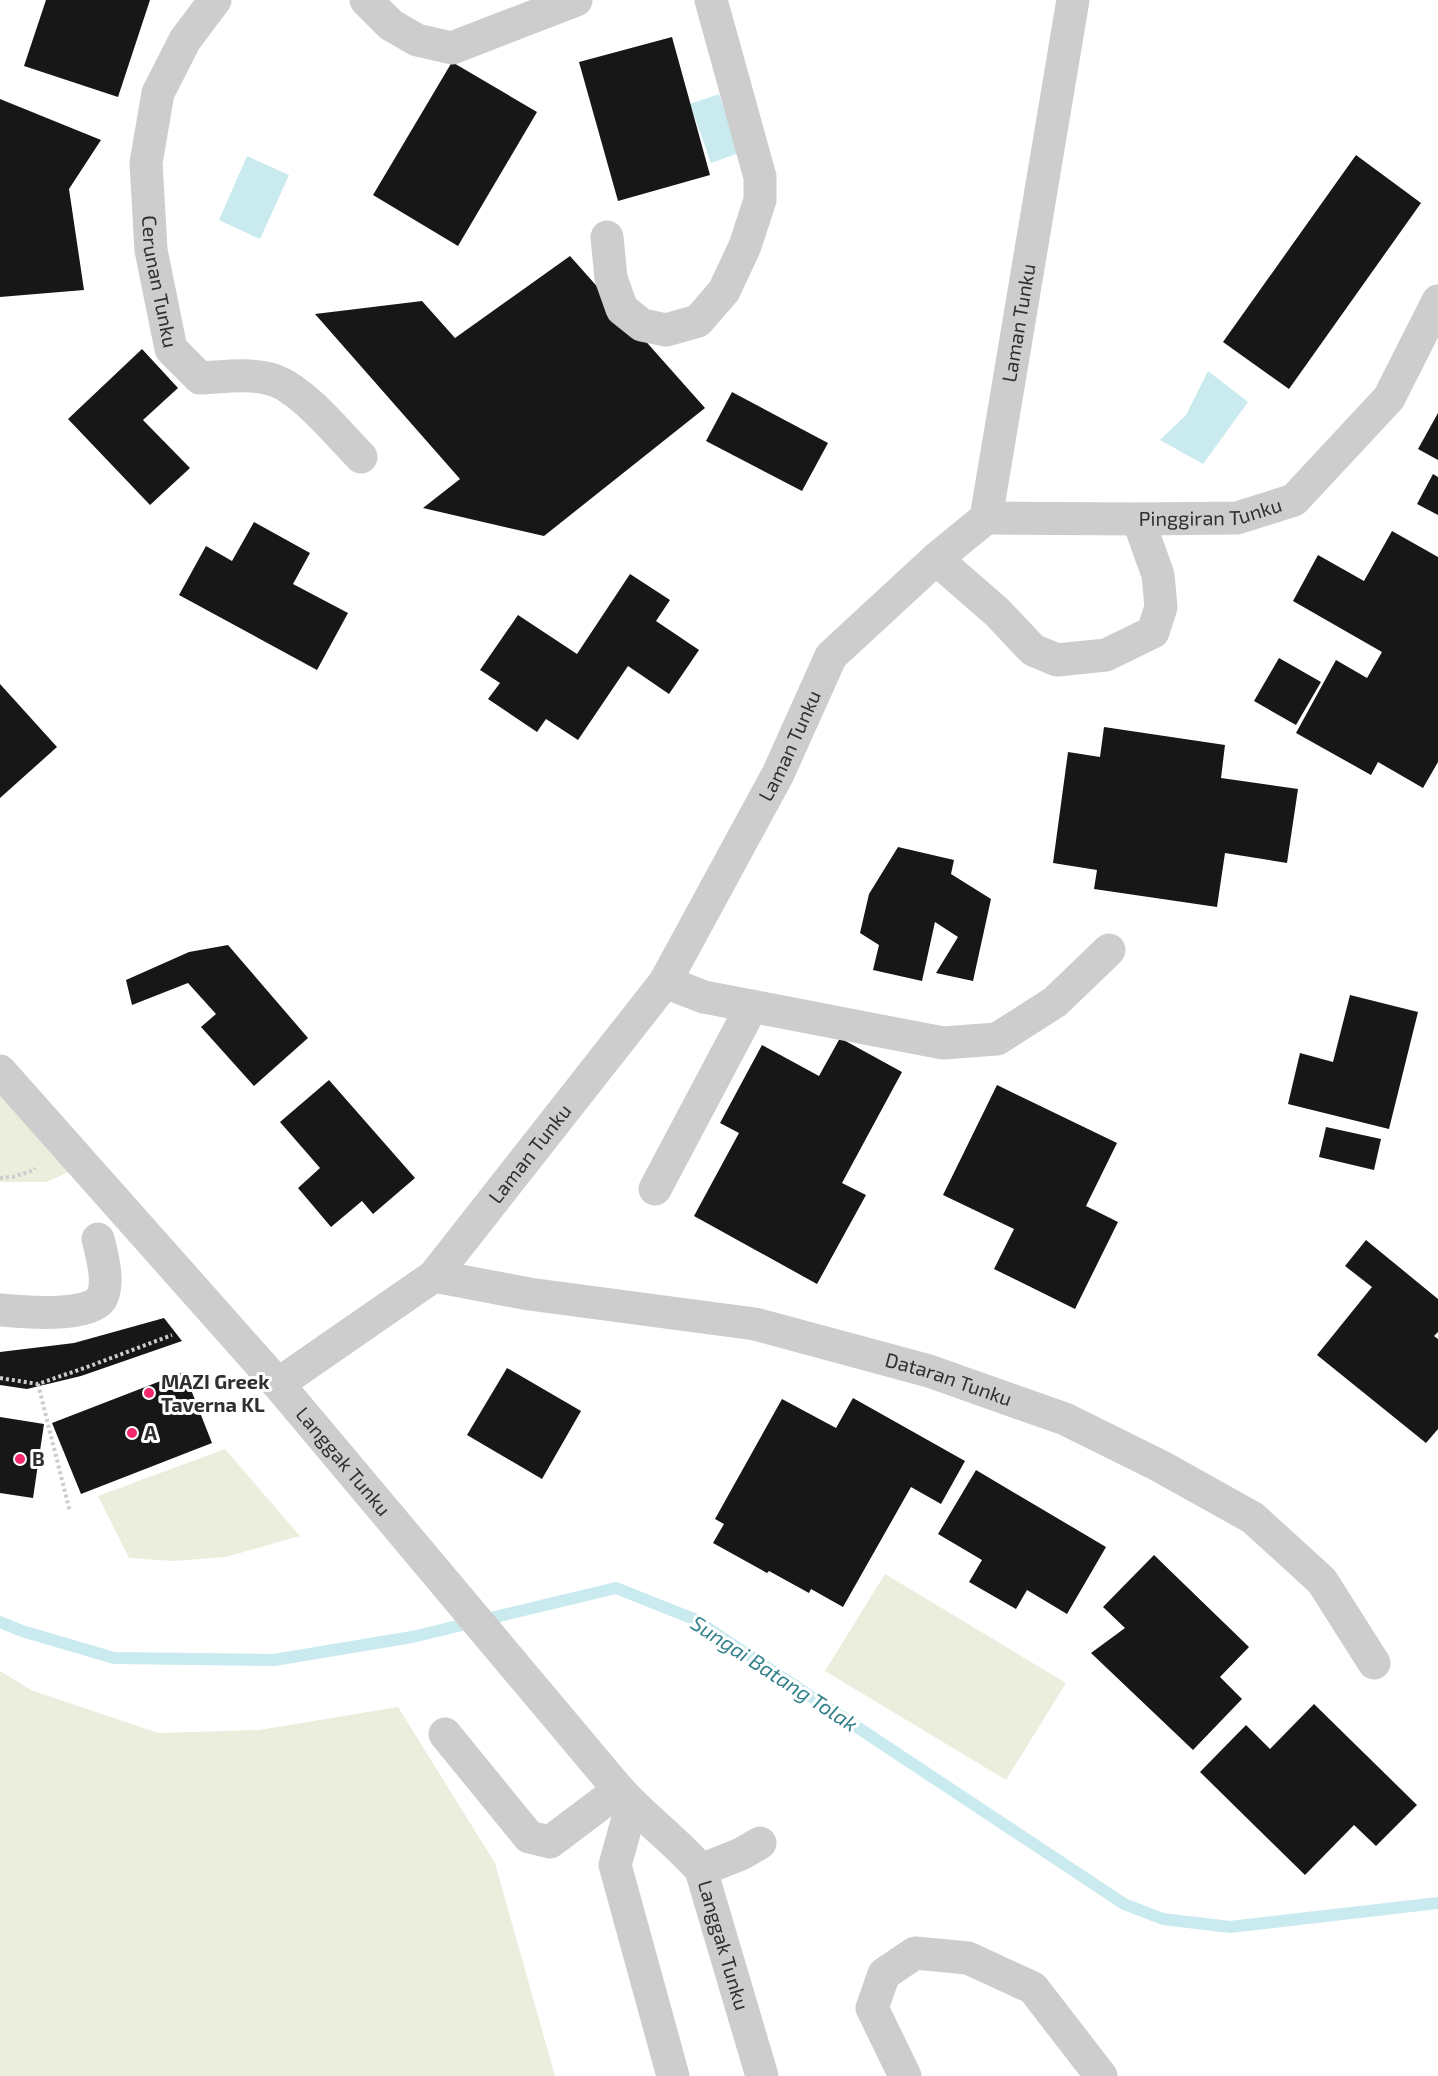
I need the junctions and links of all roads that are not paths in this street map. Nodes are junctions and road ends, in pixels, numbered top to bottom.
1 (215, 0) edge
2 (366, 0) edge
3 (576, 0) edge
4 (711, 0) edge
5 (1073, 0) edge
6 (607, 237) dead end
7 (1438, 301) edge
8 (361, 457) dead end
9 (986, 518) junction
10 (1138, 519) junction
11 (936, 559) junction
12 (1109, 950) dead end
13 (665, 982) junction
14 (752, 1006) junction
15 (0, 1071) edge
16 (655, 1189) dead end
17 (130, 1219) junction
18 (434, 1276) junction
19 (0, 1310) edge
20 (278, 1384) junction
21 (1374, 1663) dead end
22 (445, 1734) dead end
23 (625, 1797) junction
24 (760, 1843) dead end
25 (701, 1870) junction
26 (673, 2076) edge
27 (762, 2076) edge
28 (905, 2076) edge
29 (1101, 2076) edge

1 - 8 street, Cerunan Tunku
2 - 3 street
4 - 6 street
5 - 9 street, Laman Tunku
7 - 10 street, Pinggiran Tunku
9 - 10 street, Pinggiran Tunku
9 - 11 street, Laman Tunku
10 - 11 street
11 - 13 street, Laman Tunku
12 - 14 street
13 - 14 street
13 - 18 street, Laman Tunku
14 - 16 street
15 - 17 street, Langgak Tunku
17 - 19 street
17 - 20 street, Langgak Tunku
18 - 20 street, Laman Tunku
18 - 21 street, Dataran Tunku
20 - 23 street, Langgak Tunku
22 - 23 street
23 - 25 street, Langgak Tunku
23 - 26 street
24 - 25 street
25 - 27 street, Langgak Tunku
28 - 29 street

